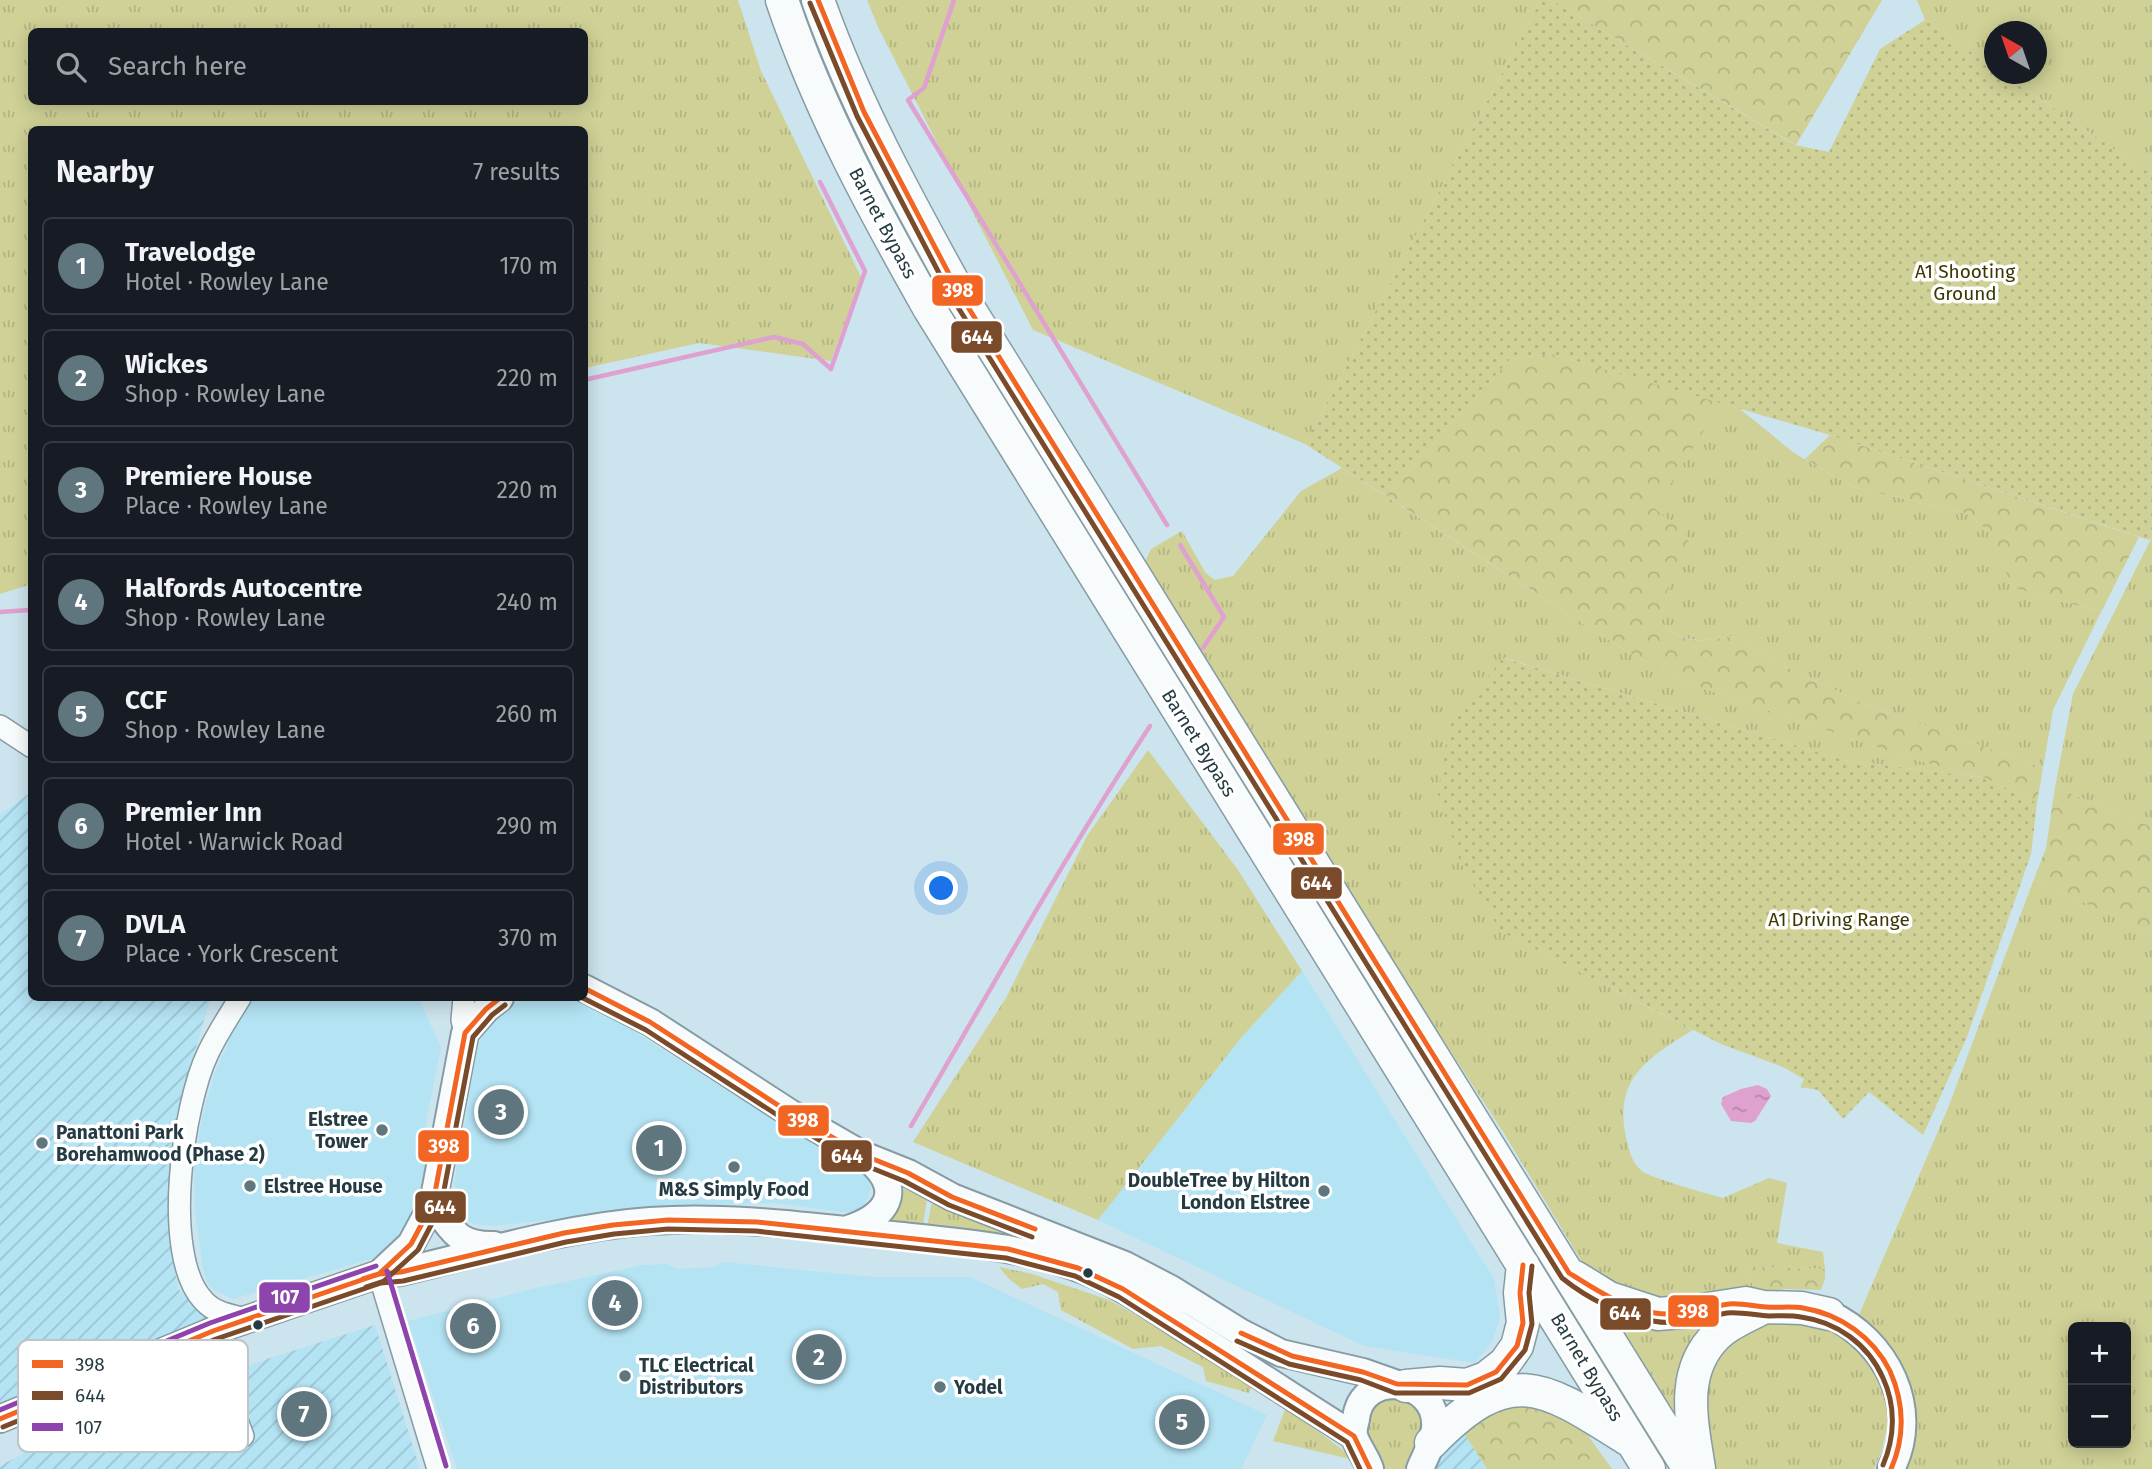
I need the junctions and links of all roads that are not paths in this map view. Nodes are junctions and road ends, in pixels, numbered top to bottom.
1 (782, 0) edge
2 (818, 0) edge
3 (0, 726) edge
4 (28, 744) edge
5 (588, 990) edge
6 (238, 1001) edge
7 (464, 1001) edge
8 (496, 1001) edge
9 (466, 1032) junction
10 (863, 1154) junction
11 (433, 1203) junction
12 (844, 1230) junction
13 (509, 1245) junction
14 (1523, 1265) junction
15 (1569, 1273) junction
16 (379, 1274) junction
17 (1764, 1307) junction
18 (1829, 1314) joint
19 (237, 1322) junction
20 (192, 1340) edge
21 (1401, 1385) junction
22 (18, 1411) edge
23 (0, 1419) edge
24 (1354, 1436) junction
25 (1426, 1456) edge
26 (1642, 1456) edge
27 (438, 1469) edge
28 (1370, 1469) edge
29 (1689, 1469) edge
30 (1699, 1469) edge
31 (1891, 1469) edge

1 - 14 highway, Barnet Bypass
2 - 15 highway, Barnet Bypass
3 - 4 street
5 - 10 main road
6 - 19 street
7 - 9 street
8 - 9 main road
9 - 11 main road
10 - 12 main road
10 - 21 main road
11 - 13 main road
11 - 16 main road
12 - 13 main road
12 - 24 main road
13 - 16 main road
14 - 21 highway
14 - 26 highway, Barnet Bypass
15 - 17 highway
15 - 29 highway, Barnet Bypass
16 - 19 main road
16 - 27 street
17 - 18 highway
17 - 30 highway
18 - 31 main road
19 - 20 main road
21 - 24 main road
21 - 25 main road
22 - 23 main road
24 - 28 main road
25 - 26 highway

